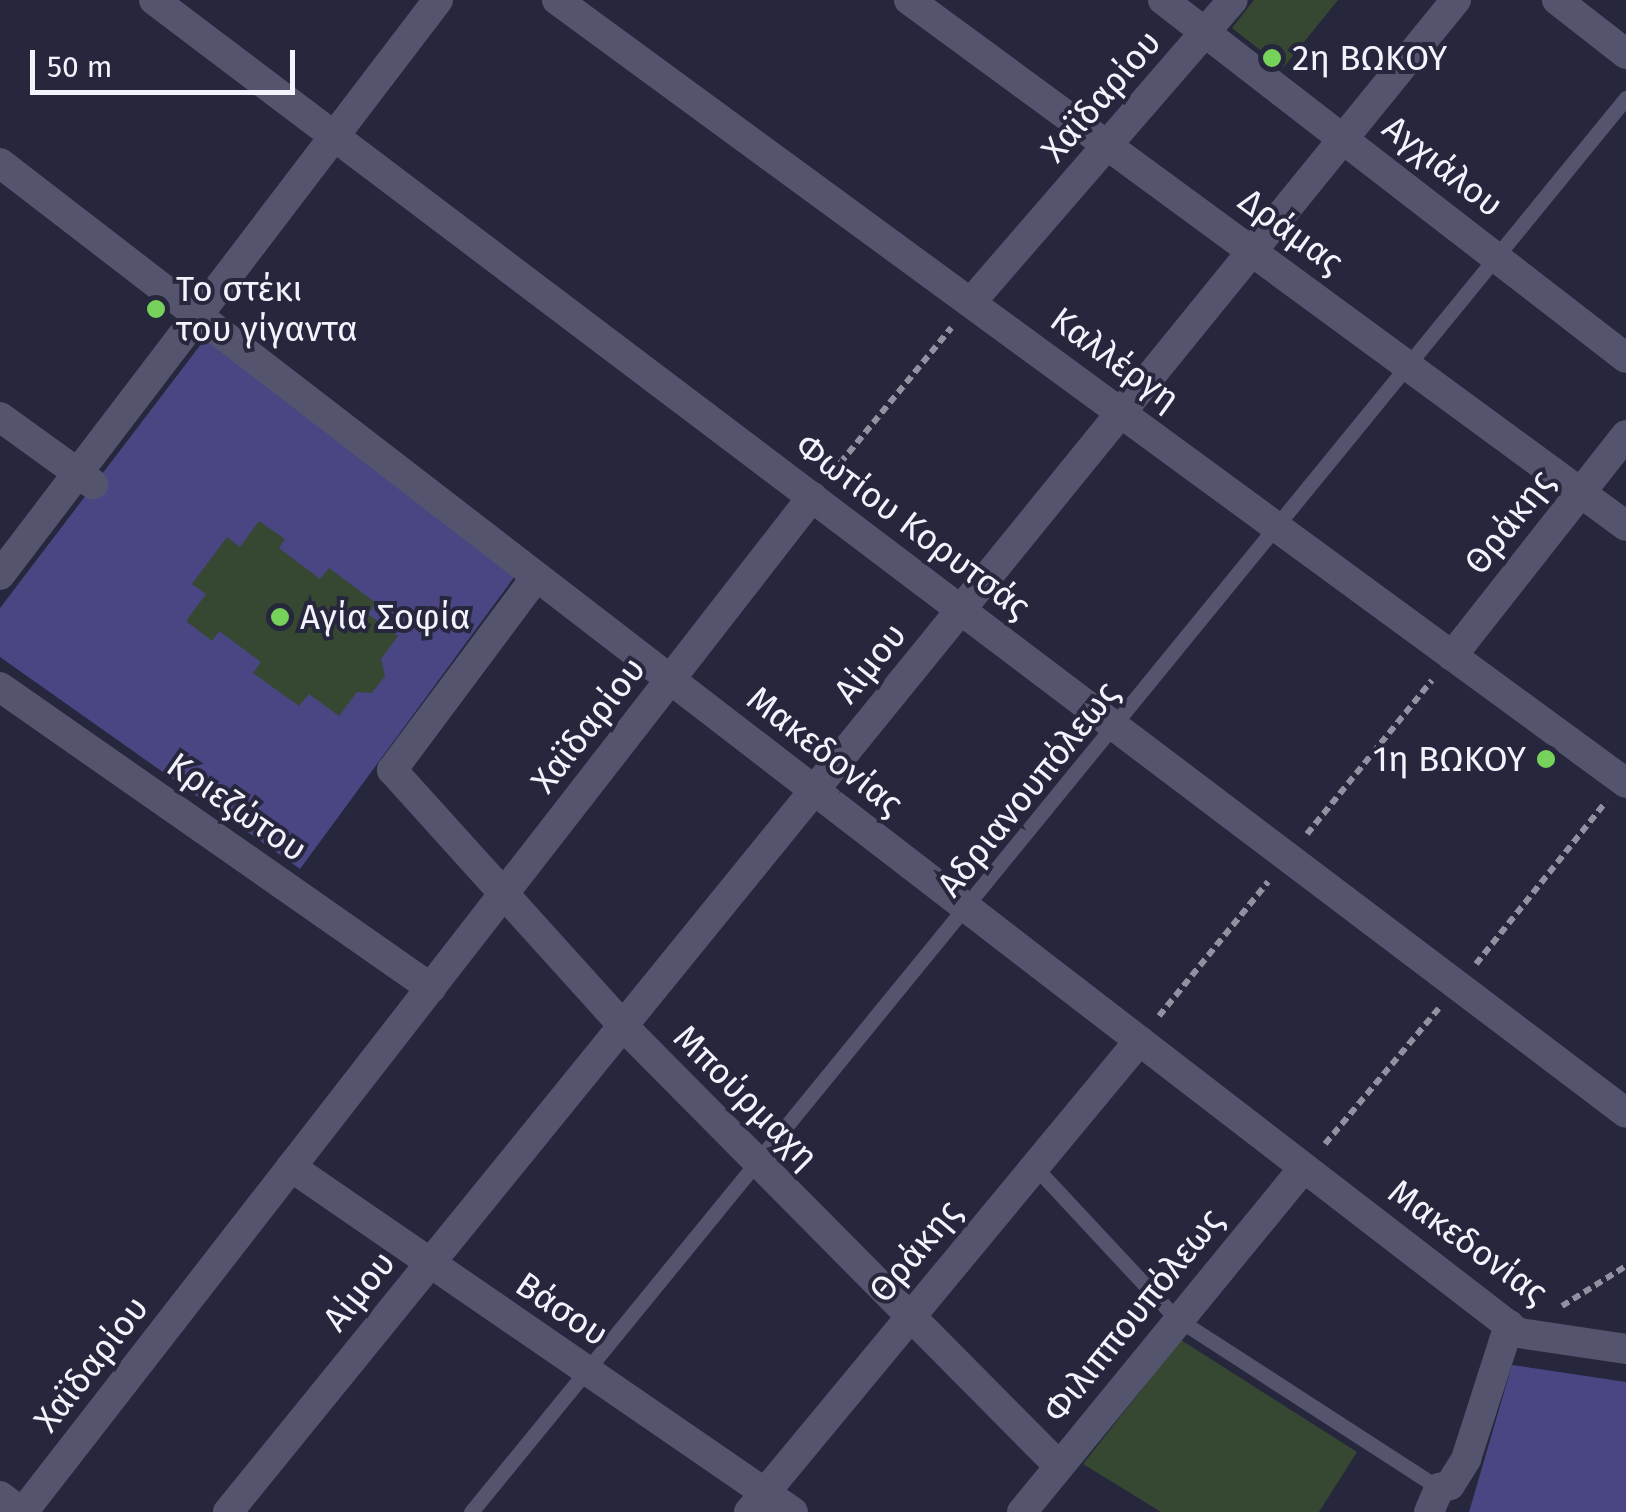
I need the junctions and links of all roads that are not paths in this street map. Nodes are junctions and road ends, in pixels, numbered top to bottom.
1 (154, 0) edge
2 (438, 0) edge
3 (558, 0) edge
4 (909, 0) edge
5 (1163, 0) edge
6 (1232, 0) edge
7 (1456, 0) edge
8 (1556, 0) edge
9 (1206, 33) junction
10 (1626, 54) edge
11 (1626, 98) edge
12 (334, 136) junction
13 (1345, 137) junction
14 (1108, 144) junction
15 (0, 163) edge
16 (1254, 249) junction
17 (1498, 257) junction
18 (972, 301) junction
19 (198, 316) junction
20 (1626, 358) edge
21 (1409, 364) junction
22 (1122, 411) junction
23 (0, 416) edge
24 (1626, 435) edge
25 (86, 479) junction
26 (1581, 491) junction
27 (812, 497) junction
28 (1626, 526) edge
29 (1279, 527) junction
30 (0, 575) edge
31 (536, 576) junction
32 (962, 610) junction
33 (1452, 656) junction
34 (670, 680) junction
35 (0, 687) edge
36 (1116, 728) junction
37 (1625, 780) edge
38 (814, 790) junction
39 (503, 895) junction
40 (969, 909) junction
41 (431, 988) junction
42 (624, 1026) junction
43 (1140, 1040) junction
44 (1626, 1113) edge
45 (760, 1165) junction
46 (292, 1166) junction
47 (1035, 1167) junction
48 (1304, 1168) junction
49 (429, 1265) junction
50 (910, 1314) junction
51 (1176, 1318) junction
52 (1514, 1329) junction
53 (1626, 1348) edge
54 (589, 1372) junction
55 (1059, 1466) junction
56 (0, 1496) edge
57 (1434, 1500) edge
58 (757, 1502) edge
59 (22, 1512) edge
60 (228, 1512) edge
61 (471, 1512) edge
62 (793, 1512) edge
63 (1022, 1512) edge

1 - 12 street, Φωτίου Κορυτσάς
2 - 12 street
3 - 18 street, Καλλέργη
4 - 14 street, Δράμας
5 - 9 street, Αγχιάλου
6 - 9 street, Χαϊδαρίου
7 - 13 street, Αίμου
8 - 10 street
9 - 13 street, Αγχιάλου
9 - 14 street, Χαϊδαρίου
11 - 17 lane, Αδριανουπόλεως
12 - 19 street
12 - 27 street, Φωτίου Κορυτσάς
13 - 16 street, Αίμου
13 - 17 street, Αγχιάλου
14 - 16 street, Δράμας
14 - 18 street, Χαϊδαρίου
15 - 19 street, Μακεδονίας
16 - 21 street, Δράμας
16 - 22 street, Αίμου
17 - 20 street, Αγχιάλου
17 - 21 lane, Αδριανουπόλεως
18 - 22 street, Καλλέργη
19 - 25 street
19 - 31 street, Μακεδονίας
21 - 26 street, Δράμας
21 - 29 lane, Αδριανουπόλεως
22 - 29 street, Καλλέργη
22 - 32 street, Αίμου
23 - 25 street
24 - 26 street, Θράκης
25 - 30 street
26 - 28 street, Δράμας
26 - 33 street, Θράκης
27 - 32 street, Φωτίου Κορυτσάς
27 - 34 street, Χαϊδαρίου
29 - 33 street, Καλλέργη
29 - 36 lane, Αδριανουπόλεως
31 - 34 street, Μακεδονίας
31 - 39 street, Μπούρμαχη
32 - 36 street, Φωτίου Κορυτσάς
32 - 38 street, Αίμου
33 - 37 street, Καλλέργη
34 - 38 street, Μακεδονίας
34 - 39 street, Χαϊδαρίου
35 - 41 street, Κριεζώτου
36 - 40 lane, Αδριανουπόλεως
36 - 44 street, Φωτίου Κορυτσάς
38 - 40 street, Μακεδονίας
38 - 42 street, Αίμου
39 - 41 street, Χαϊδαρίου
39 - 42 street, Μπούρμαχη
40 - 43 street, Μακεδονίας
40 - 45 lane, Αδριανουπόλεως
41 - 46 street, Χαϊδαρίου
42 - 45 street, Μπούρμαχη
42 - 49 street, Αίμου
43 - 47 street, Θράκης
43 - 48 street, Μακεδονίας
45 - 50 street, Μπούρμαχη
45 - 54 lane, Αδριανουπόλεως
46 - 49 street, Βάσου
46 - 59 street, Χαϊδαρίου
47 - 50 street, Θράκης
47 - 51 lane
48 - 51 street, Φιλιππουπόλεως
48 - 52 street, Μακεδονίας
49 - 54 street, Βάσου
49 - 60 street, Αίμου
50 - 55 street, Μπούρμαχη
50 - 58 street, Θράκης
51 - 55 street, Φιλιππουπόλεως
51 - 57 lane
52 - 53 street, Μακεδονίας
52 - 57 street
54 - 58 street, Βάσου
54 - 61 lane, Αδριανουπόλεως
55 - 63 street, Φιλιππουπόλεως
56 - 59 street
58 - 62 street, Βάσου

